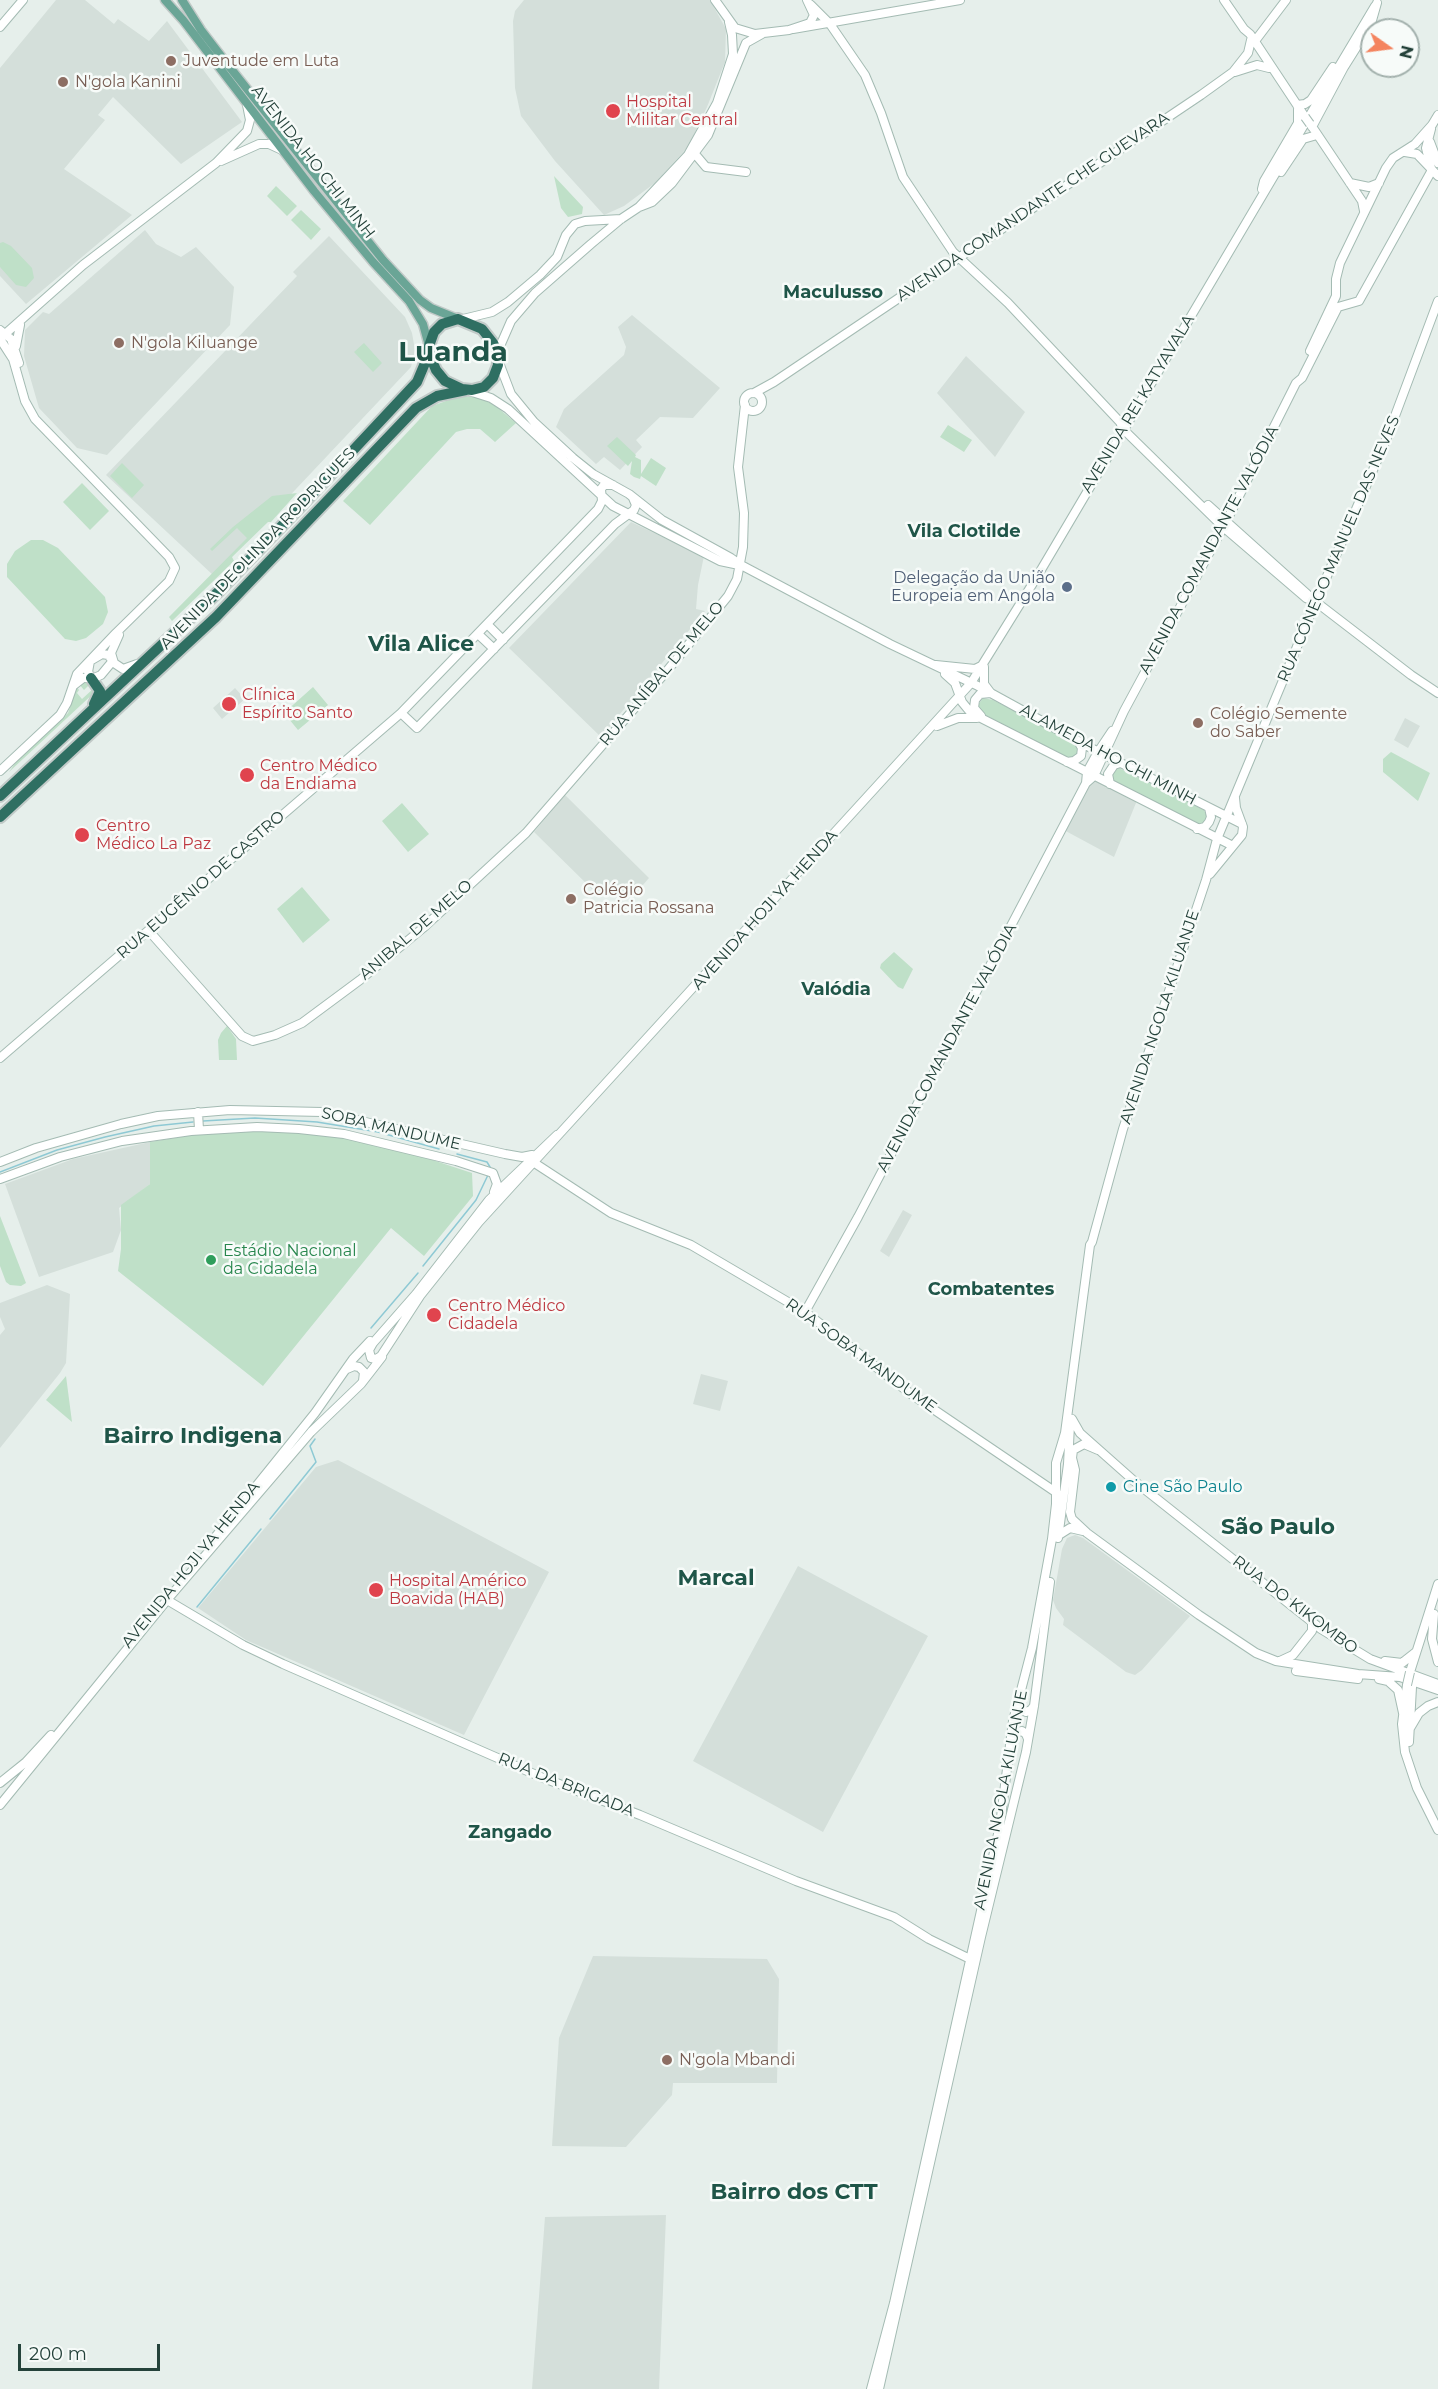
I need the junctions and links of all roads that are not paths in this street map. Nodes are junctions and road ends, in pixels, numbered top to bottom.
1 (23, 0) edge
2 (165, 0) edge
3 (182, 0) edge
4 (715, 0) edge
5 (960, 0) edge
6 (1224, 0) edge
7 (1286, 0) edge
8 (809, 2) edge
9 (1378, 2) edge
10 (729, 22) junction
11 (830, 24) junction
12 (0, 27) edge
13 (793, 29) junction
14 (762, 34) junction
15 (1251, 38) junction
16 (733, 48) junction
17 (742, 51) junction
18 (1272, 71) junction
19 (1233, 72) junction
20 (246, 101) junction
21 (1297, 105) junction
22 (1438, 115) edge
23 (1308, 122) junction
24 (1431, 128) junction
25 (1317, 135) junction
26 (284, 151) junction
27 (1403, 152) junction
28 (695, 154) junction
29 (216, 163) junction
30 (1435, 170) edge
31 (746, 172) dead end
32 (1350, 183) junction
33 (1378, 183) junction
34 (1261, 196) junction
35 (639, 207) junction
36 (1364, 213) junction
37 (621, 219) junction
38 (958, 257) junction
39 (1438, 302) edge
40 (37, 304) junction
41 (458, 319) junction
42 (20, 325) junction
43 (4, 337) edge
44 (429, 346) junction
45 (16, 353) junction
46 (498, 360) junction
47 (1298, 380) junction
48 (774, 382) junction
49 (466, 390) junction
50 (754, 393) junction
51 (762, 401) junction
52 (745, 405) junction
53 (755, 410) junction
54 (744, 421) junction
55 (1123, 425) junction
56 (614, 485) junction
57 (630, 495) junction
58 (602, 497) junction
59 (628, 514) junction
60 (1224, 524) junction
61 (741, 565) junction
62 (1316, 602) junction
63 (487, 624) junction
64 (478, 634) junction
65 (503, 640) junction
66 (494, 649) junction
67 (156, 651) junction
68 (112, 660) junction
69 (90, 661) junction
70 (985, 663) junction
71 (932, 665) junction
72 (91, 678) junction
73 (971, 683) junction
74 (70, 692) junction
75 (991, 693) junction
76 (1438, 693) edge
77 (960, 697) junction
78 (401, 713) junction
79 (85, 716) junction
80 (987, 721) junction
81 (928, 732) junction
82 (1078, 741) junction
83 (1101, 753) junction
84 (1067, 762) junction
85 (1120, 763) junction
86 (0, 771) edge
87 (1090, 774) junction
88 (1110, 784) junction
89 (1235, 794) junction
90 (0, 796) edge
91 (1209, 808) junction
92 (1226, 816) junction
93 (0, 817) edge
94 (1242, 824) junction
95 (1197, 829) junction
96 (526, 833) joint
97 (1217, 839) junction
98 (1233, 846) junction
99 (1206, 880) junction
100 (149, 931) junction
101 (0, 1058) edge
102 (198, 1114) junction
103 (199, 1127) junction
104 (451, 1142) junction
105 (534, 1157) junction
106 (446, 1159) junction
107 (0, 1162) edge
108 (0, 1179) edge
109 (489, 1200) junction
110 (1092, 1242) junction
111 (805, 1311) junction
112 (389, 1324) junction
113 (395, 1336) junction
114 (346, 1370) junction
115 (361, 1384) junction
116 (1071, 1415) junction
117 (1098, 1450) junction
118 (1057, 1493) junction
119 (1087, 1533) junction
120 (1058, 1538) junction
121 (1438, 1584) edge
122 (167, 1600) junction
123 (1438, 1600) edge
124 (1434, 1614) junction
125 (1312, 1622) junction
126 (1323, 1630) junction
127 (1347, 1646) junction
128 (1417, 1650) junction
129 (1264, 1657) junction
130 (1276, 1661) junction
131 (1438, 1662) edge
132 (1298, 1669) junction
133 (1413, 1673) junction
134 (1438, 1684) edge
135 (1410, 1686) junction
136 (1438, 1690) edge
137 (1018, 1702) junction
138 (1438, 1702) edge
139 (1034, 1706) junction
140 (1403, 1713) junction
141 (1405, 1734) junction
142 (1011, 1738) junction
143 (1028, 1739) junction
144 (0, 1784) edge
145 (0, 1805) edge
146 (1438, 1821) edge
147 (1438, 1830) edge
148 (970, 1959) junction
149 (872, 2389) edge
150 (879, 2389) edge

1 - 12 main road
2 - 20 main road, AVENIDA HO CHI MINH
3 - 41 main road, AVENIDA HO CHI MINH
4 - 10 main road
5 - 11 main road
6 - 15 main road
7 - 15 main road, AVENIDA COMANDANTE CHE GUEVARA
8 - 11 main road
8 - 13 main road
9 - 21 main road
9 - 23 main road
9 - 23 main road
10 - 14 main road
10 - 16 main road
11 - 13 main road
11 - 38 main road
13 - 14 main road
14 - 17 main road
15 - 18 main road
15 - 19 main road, AVENIDA COMANDANTE CHE GUEVARA
16 - 17 main road
16 - 35 main road
17 - 28 main road
18 - 19 main road, AVENIDA COMANDANTE CHE GUEVARA
18 - 21 main road
19 - 38 main road, AVENIDA COMANDANTE CHE GUEVARA
20 - 26 main road, AVENIDA HO CHI MINH
20 - 29 main road
21 - 23 main road
21 - 34 main road
22 - 24 main road, AVENIDA COMANDANTE VALÓDIA
23 - 25 main road
23 - 34 main road, AVENIDA REI KATYAVALA
24 - 27 main road, AVENIDA COMANDANTE VALÓDIA
24 - 30 main road
25 - 32 main road
25 - 34 main road
26 - 29 main road
26 - 44 main road, AVENIDA HO CHI MINH
27 - 30 main road
27 - 33 main road, AVENIDA COMANDANTE VALÓDIA
28 - 31 main road
28 - 35 main road
29 - 40 main road
30 - 47 main road, AVENIDA COMANDANTE VALÓDIA
32 - 33 main road
32 - 36 main road
33 - 36 main road, AVENIDA COMANDANTE VALÓDIA
34 - 55 main road, AVENIDA REI KATYAVALA
35 - 37 main road
36 - 47 main road, AVENIDA COMANDANTE VALÓDIA
37 - 41 main road
37 - 46 main road
38 - 48 main road, AVENIDA COMANDANTE CHE GUEVARA
38 - 55 main road
39 - 62 main road, RUA CÓNEGO MANUEL DAS NEVES
40 - 42 main road
40 - 43 main road
41 - 44 highway
41 - 46 highway
42 - 43 main road
42 - 45 main road
43 - 45 main road
43 - 69 main road
44 - 49 highway
44 - 67 highway, AVENIDA DEOLINDA RODRIGUES
45 - 68 main road
46 - 49 highway
46 - 56 main road
47 - 60 main road, AVENIDA COMANDANTE VALÓDIA
48 - 50 main road, AVENIDA COMANDANTE CHE GUEVARA
48 - 51 main road, AVENIDA COMANDANTE CHE GUEVARA
49 - 58 main road
49 - 93 highway, AVENIDA DEOLINDA RODRIGUES
50 - 51 main road
50 - 52 main road
51 - 53 main road
52 - 53 main road
52 - 54 main road, RUA ANÍBAL DE MELO
53 - 54 main road
54 - 61 main road, RUA ANÍBAL DE MELO
55 - 60 main road
55 - 70 main road, AVENIDA REI KATYAVALA
56 - 57 main road
56 - 58 main road, RUA EUGÊNIO DE CASTRO
57 - 59 main road
57 - 61 main road
58 - 59 main road
58 - 63 main road, RUA EUGÊNIO DE CASTRO
59 - 61 main road
59 - 65 main road
60 - 62 main road
60 - 83 main road, AVENIDA COMANDANTE VALÓDIA
61 - 71 main road
61 - 96 main road, RUA ANÍBAL DE MELO
62 - 76 main road
62 - 89 main road, RUA CÓNEGO MANUEL DAS NEVES
63 - 64 main road, RUA EUGÊNIO DE CASTRO
63 - 65 main road
64 - 66 main road
64 - 78 main road, RUA EUGÊNIO DE CASTRO
65 - 66 main road
66 - 78 main road
67 - 68 main road
67 - 79 highway, AVENIDA DEOLINDA RODRIGUES
68 - 69 main road
68 - 72 main road
69 - 72 main road
69 - 74 main road
70 - 71 main road
70 - 73 main road, AVENIDA REI KATYAVALA
70 - 75 main road
71 - 73 main road, ALAMEDA HO CHI MINH
71 - 77 main road
72 - 74 main road
72 - 79 highway
73 - 75 main road, ALAMEDA HO CHI MINH
73 - 77 main road, AVENIDA HOJI YA HENDA
74 - 86 main road
75 - 77 main road
75 - 80 main road
75 - 82 main road, ALAMEDA HO CHI MINH
77 - 80 main road
77 - 81 main road, AVENIDA HOJI YA HENDA
78 - 100 main road, RUA EUGÊNIO DE CASTRO
79 - 90 highway, AVENIDA DEOLINDA RODRIGUES
80 - 81 main road
80 - 84 main road, ALAMEDA HO CHI MINH
81 - 105 main road, AVENIDA HOJI YA HENDA
82 - 83 main road, ALAMEDA HO CHI MINH
82 - 84 main road
83 - 85 main road, ALAMEDA HO CHI MINH
83 - 87 main road, AVENIDA COMANDANTE VALÓDIA
84 - 87 main road, ALAMEDA HO CHI MINH
85 - 88 main road
85 - 91 main road, ALAMEDA HO CHI MINH
87 - 88 main road, ALAMEDA HO CHI MINH
87 - 111 main road, AVENIDA COMANDANTE VALÓDIA
88 - 95 main road, ALAMEDA HO CHI MINH
89 - 92 main road, AVENIDA NGOLA KILUANJE
89 - 94 main road
91 - 92 main road, ALAMEDA HO CHI MINH
91 - 95 main road
92 - 94 main road, ALAMEDA HO CHI MINH
92 - 97 main road, AVENIDA NGOLA KILUANJE
94 - 98 main road
95 - 97 main road, ALAMEDA HO CHI MINH
96 - 100 main road, ANIBAL DE MELO
97 - 98 main road, ALAMEDA HO CHI MINH
97 - 99 main road, AVENIDA NGOLA KILUANJE
98 - 99 main road
99 - 110 main road, AVENIDA NGOLA KILUANJE
100 - 101 main road, RUA EUGÊNIO DE CASTRO
102 - 103 main road
102 - 104 main road, SOBA MANDUME
102 - 107 main road, SOBA MANDUME
103 - 106 main road, SOBA MANDUME
103 - 108 main road, SOBA MANDUME
104 - 105 main road, SOBA MANDUME
104 - 106 main road
105 - 109 main road, AVENIDA HOJI YA HENDA
105 - 111 main road, RUA SOBA MANDUME
105 - 113 main road, AVENIDA HOJI YA HENDA
106 - 109 main road, SOBA MANDUME
109 - 112 main road, AVENIDA HOJI YA HENDA
110 - 116 main road, AVENIDA NGOLA KILUANJE
110 - 118 main road, AVENIDA NGOLA KILUANJE
111 - 118 main road, RUA SOBA MANDUME
112 - 113 main road
112 - 114 main road, AVENIDA HOJI YA HENDA
113 - 115 main road, AVENIDA HOJI YA HENDA
114 - 115 main road
114 - 144 main road, AVENIDA HOJI YA HENDA
115 - 122 main road, AVENIDA HOJI YA HENDA
116 - 117 main road
116 - 120 main road, AVENIDA NGOLA KILUANJE
117 - 119 main road
117 - 125 main road, RUA DO KIKOMBO
118 - 137 main road, AVENIDA NGOLA KILUANJE
119 - 120 main road
119 - 129 main road
120 - 139 main road, AVENIDA NGOLA KILUANJE
121 - 128 main road
122 - 145 main road, AVENIDA HOJI YA HENDA
122 - 148 main road, RUA DA BRIGADA
123 - 124 main road
124 - 131 main road
124 - 133 main road
125 - 126 main road, RUA DO KIKOMBO
125 - 130 main road
126 - 127 main road, RUA DO KIKOMBO
126 - 132 main road
127 - 128 main road
127 - 134 main road, RUA DO KIKOMBO
128 - 133 main road
129 - 130 main road
129 - 132 main road
130 - 132 main road
132 - 136 main road
132 - 140 main road
133 - 135 main road, bridge
135 - 140 main road
135 - 141 main road
137 - 139 main road
137 - 142 main road, AVENIDA NGOLA KILUANJE
138 - 141 main road
139 - 143 main road, AVENIDA NGOLA KILUANJE
140 - 141 main road
141 - 146 main road
141 - 147 main road
142 - 143 main road
142 - 148 main road, AVENIDA NGOLA KILUANJE
143 - 150 main road, AVENIDA NGOLA KILUANJE
148 - 149 main road, AVENIDA NGOLA KILUANJE

